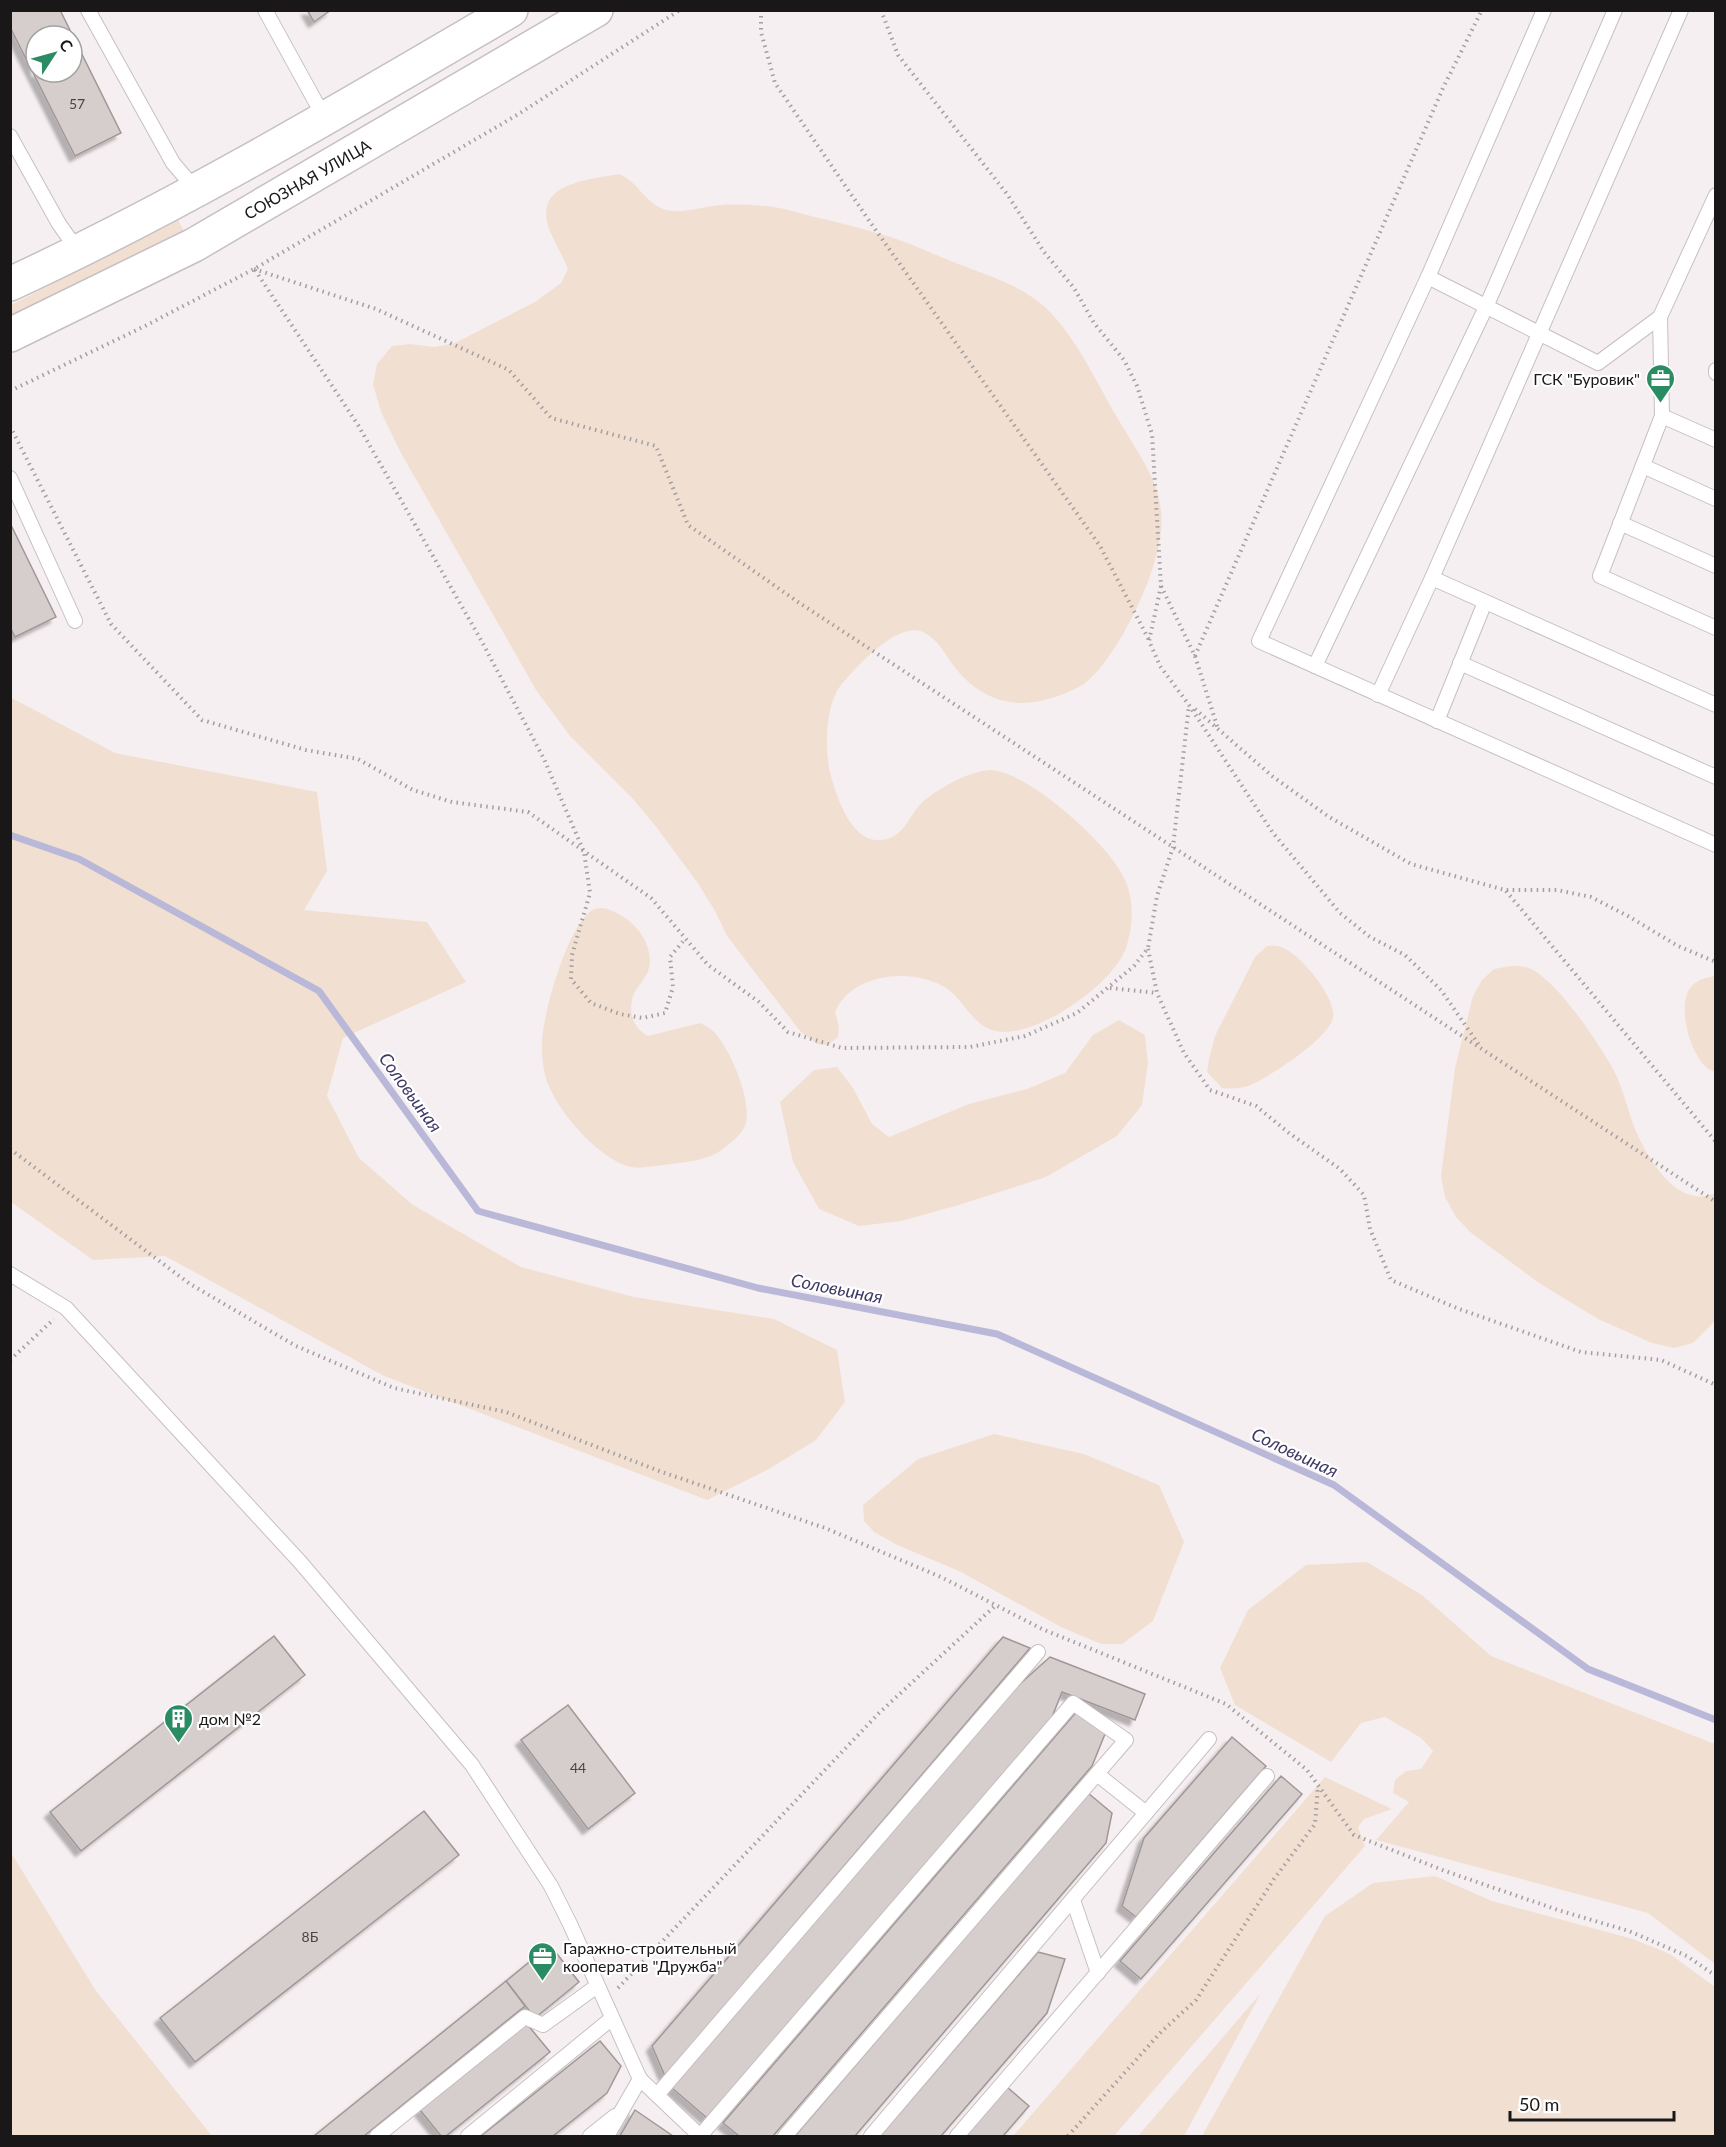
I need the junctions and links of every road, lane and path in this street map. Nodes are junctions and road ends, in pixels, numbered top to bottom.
1 (88, 10) edge
2 (265, 10) edge
3 (511, 10) edge
4 (596, 10) edge
5 (680, 10) edge
6 (761, 10) edge
7 (881, 10) edge
8 (1482, 10) edge
9 (1544, 10) edge
10 (1615, 10) edge
11 (1681, 10) edge
12 (325, 119) junction
13 (10, 136) edge
14 (196, 190) junction
15 (1716, 195) edge
16 (79, 252) junction
17 (254, 269) junction
18 (1428, 277) junction
19 (10, 284) edge
20 (1486, 307) junction
21 (1660, 317) junction
22 (1539, 334) junction
23 (10, 335) edge
24 (10, 391) edge
25 (1662, 416) junction
26 (10, 426) edge
27 (1716, 440) edge
28 (1643, 466) junction
29 (10, 478) edge
30 (1716, 499) edge
31 (1620, 523) junction
32 (1716, 566) edge
33 (1432, 578) junction
34 (1161, 586) junction
35 (1485, 602) junction
36 (75, 621) dead end
37 (1716, 628) edge
38 (1149, 641) junction
39 (1195, 656) junction
40 (1460, 663) junction
41 (1315, 666) junction
42 (1378, 694) junction
43 (1189, 705) junction
44 (1716, 705) edge
45 (1437, 721) junction
46 (1218, 729) junction
47 (1716, 777) edge
48 (1716, 845) edge
49 (1173, 847) junction
50 (584, 852) junction
51 (1505, 890) junction
52 (685, 939) junction
53 (1148, 948) junction
54 (1716, 962) edge
55 (1109, 988) junction
56 (1157, 993) junction
57 (1481, 1048) junction
58 (1716, 1142) edge
59 (10, 1149) edge
60 (1716, 1202) edge
61 (10, 1274) edge
62 (66, 1308) junction
63 (10, 1360) edge
64 (1716, 1385) edge
65 (996, 1605) junction
66 (1038, 1652) dead end
67 (1209, 1738) dead end
68 (1097, 1774) junction
69 (1267, 1776) dead end
70 (1318, 1786) junction
71 (1146, 1814) junction
72 (1073, 1900) junction
73 (1098, 1973) junction
74 (1716, 1976) edge
75 (597, 1986) junction
76 (605, 2002) junction
77 (611, 2019) junction
78 (640, 2079) junction
79 (657, 2095) junction
80 (622, 2111) junction
81 (377, 2136) edge
82 (468, 2136) edge
83 (590, 2136) edge
84 (607, 2136) edge
85 (700, 2136) edge
86 (785, 2136) edge
87 (871, 2136) edge
88 (957, 2136) edge
89 (1068, 2136) edge

1 - 14 lane
2 - 12 lane
3 - 12 main road
4 - 23 main road, СОЮЗНАЯ УЛИЦА
5 - 17 path
6 - 38 path
7 - 34 path
8 - 39 path
9 - 18 lane
10 - 20 lane
11 - 22 lane
12 - 14 main road
13 - 16 lane
14 - 16 main road
15 - 21 lane
16 - 19 main road
17 - 24 path
17 - 49 path
17 - 50 path
18 - 20 lane
18 - 41 lane
20 - 22 lane
20 - 41 lane
21 - 22 lane
21 - 25 lane
22 - 33 lane
25 - 27 lane
25 - 28 lane
26 - 50 path
28 - 30 lane
28 - 31 lane
29 - 36 lane
31 - 32 lane
31 - 37 lane
33 - 35 lane
33 - 42 lane
34 - 38 path
34 - 39 path
35 - 40 lane
35 - 44 lane
38 - 43 path
39 - 46 path
40 - 45 lane
40 - 47 lane
41 - 42 lane
42 - 45 lane
43 - 46 path
43 - 49 path
43 - 57 path
45 - 48 lane
46 - 51 path
49 - 53 path
49 - 57 path
50 - 52 path
50 - 52 path
51 - 54 path
51 - 58 path
52 - 55 path
53 - 55 path
53 - 56 path
55 - 56 path
56 - 64 path
57 - 60 path
59 - 65 path
61 - 62 lane
62 - 63 path
62 - 75 lane
65 - 70 path
65 - 76 path
66 - 79 lane
67 - 71 lane
68 - 71 lane
68 - 85 lane
68 - 86 lane
69 - 73 lane
70 - 74 path
70 - 89 path
71 - 72 lane
72 - 73 lane
72 - 87 lane
73 - 88 lane
75 - 76 lane
75 - 81 lane
76 - 77 lane
77 - 78 lane
77 - 82 lane
78 - 79 lane
78 - 80 lane
79 - 85 lane
80 - 83 lane
80 - 84 lane

